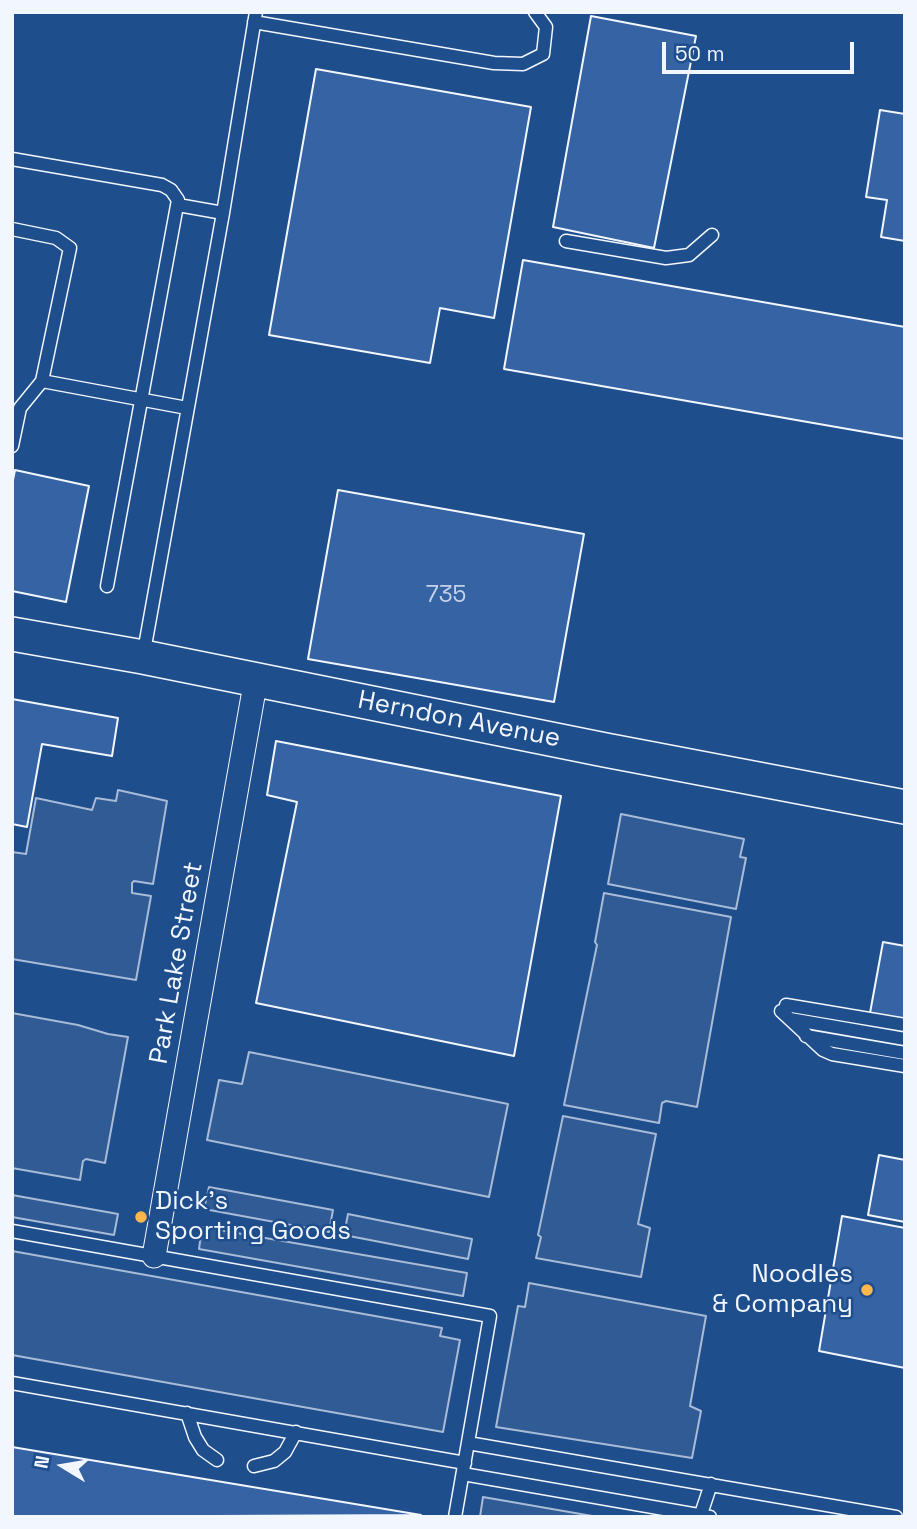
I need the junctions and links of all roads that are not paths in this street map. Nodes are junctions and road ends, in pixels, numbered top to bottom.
1 (535, 12) edge
2 (255, 17) edge
3 (12, 159) edge
4 (178, 205) junction
5 (223, 213) junction
6 (12, 229) edge
7 (712, 235) dead end
8 (566, 240) dead end
9 (42, 381) junction
10 (141, 399) junction
11 (187, 408) junction
12 (12, 446) edge
13 (107, 586) dead end
14 (12, 634) edge
15 (143, 657) junction
16 (256, 679) junction
17 (905, 807) edge
18 (786, 1012) junction
19 (905, 1025) edge
20 (806, 1036) junction
21 (905, 1039) edge
22 (905, 1053) edge
23 (905, 1066) edge
24 (12, 1231) edge
25 (154, 1255) junction
26 (12, 1383) edge
27 (187, 1413) junction
28 (296, 1432) junction
29 (468, 1443) junction
30 (217, 1460) dead end
31 (254, 1466) dead end
32 (464, 1468) junction
33 (711, 1484) junction
34 (704, 1516) edge
35 (456, 1517) edge
36 (896, 1517) edge

1 - 2 lane
2 - 5 lane
3 - 4 lane
4 - 5 lane
4 - 10 lane
5 - 11 lane
6 - 9 lane
7 - 8 lane
9 - 10 lane
9 - 12 lane
10 - 11 lane
10 - 13 lane
11 - 15 lane
14 - 15 street, Herndon Avenue
15 - 16 street, Herndon Avenue
16 - 17 street, Herndon Avenue
16 - 25 street, Park Lake Street
18 - 19 lane
18 - 20 lane
18 - 21 lane
20 - 22 lane
20 - 23 lane
24 - 25 lane
25 - 29 lane
26 - 27 lane
27 - 28 lane
27 - 30 lane
28 - 31 lane
28 - 32 lane
29 - 32 lane
29 - 33 lane
32 - 34 lane
32 - 35 lane
33 - 34 lane
33 - 36 lane

